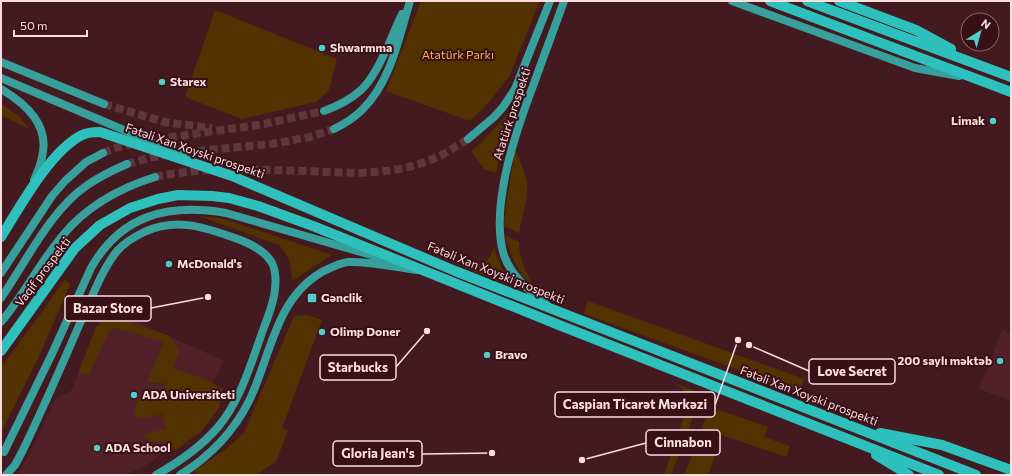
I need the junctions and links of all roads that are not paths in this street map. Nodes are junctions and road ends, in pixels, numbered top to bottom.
1 (409, 1) edge
2 (550, 1) edge
3 (564, 1) edge
4 (732, 1) edge
5 (770, 1) edge
6 (807, 1) edge
7 (839, 1) edge
8 (1, 62) edge
9 (987, 68) junction
10 (1011, 77) edge
11 (1, 78) edge
12 (972, 78) junction
13 (1, 89) edge
14 (1011, 92) edge
15 (104, 104) tunnel mouth
16 (324, 111) tunnel mouth
17 (334, 129) tunnel mouth
18 (468, 139) tunnel mouth
19 (103, 153) tunnel mouth
20 (127, 164) tunnel mouth
21 (232, 176) junction
22 (155, 177) tunnel mouth
23 (28, 196) junction
24 (158, 198) joint
25 (1, 237) edge
26 (429, 272) junction
27 (1, 273) edge
28 (1, 298) edge
29 (558, 312) junction
30 (1, 322) edge
31 (1, 351) edge
32 (857, 429) junction
33 (854, 442) junction
34 (4, 452) dead end
35 (1011, 470) edge
36 (6, 475) edge
37 (156, 475) edge
38 (180, 475) edge
39 (908, 475) edge
40 (939, 475) edge
41 (976, 475) edge

1 - 16 main road
1 - 17 main road
2 - 18 main road, Atatürk prospekti
3 - 29 main road, Atatürk prospekti
4 - 12 main road
5 - 12 main road
6 - 9 main road
7 - 9 main road
8 - 15 main road
9 - 10 main road
11 - 21 main road
12 - 14 main road
13 - 23 main road
19 - 27 main road
20 - 28 main road, Vaqif prospekti
21 - 23 main road, Fətəli Xan Xoyski prospekti
21 - 29 main road, Fətəli Xan Xoyski prospekti
22 - 30 main road, Vaqif prospekti
23 - 25 main road
24 - 26 main road, Fətəli Xan Xoyski prospekti
24 - 31 main road, Vaqif prospekti
26 - 33 main road, Fətəli Xan Xoyski prospekti
26 - 34 main road
26 - 38 main road
29 - 32 main road, Fətəli Xan Xoyski prospekti
32 - 35 main road
32 - 41 main road, Fətəli Xan Xoyski prospekti
33 - 39 main road
33 - 40 main road, Fətəli Xan Xoyski prospekti
36 - 37 main road

